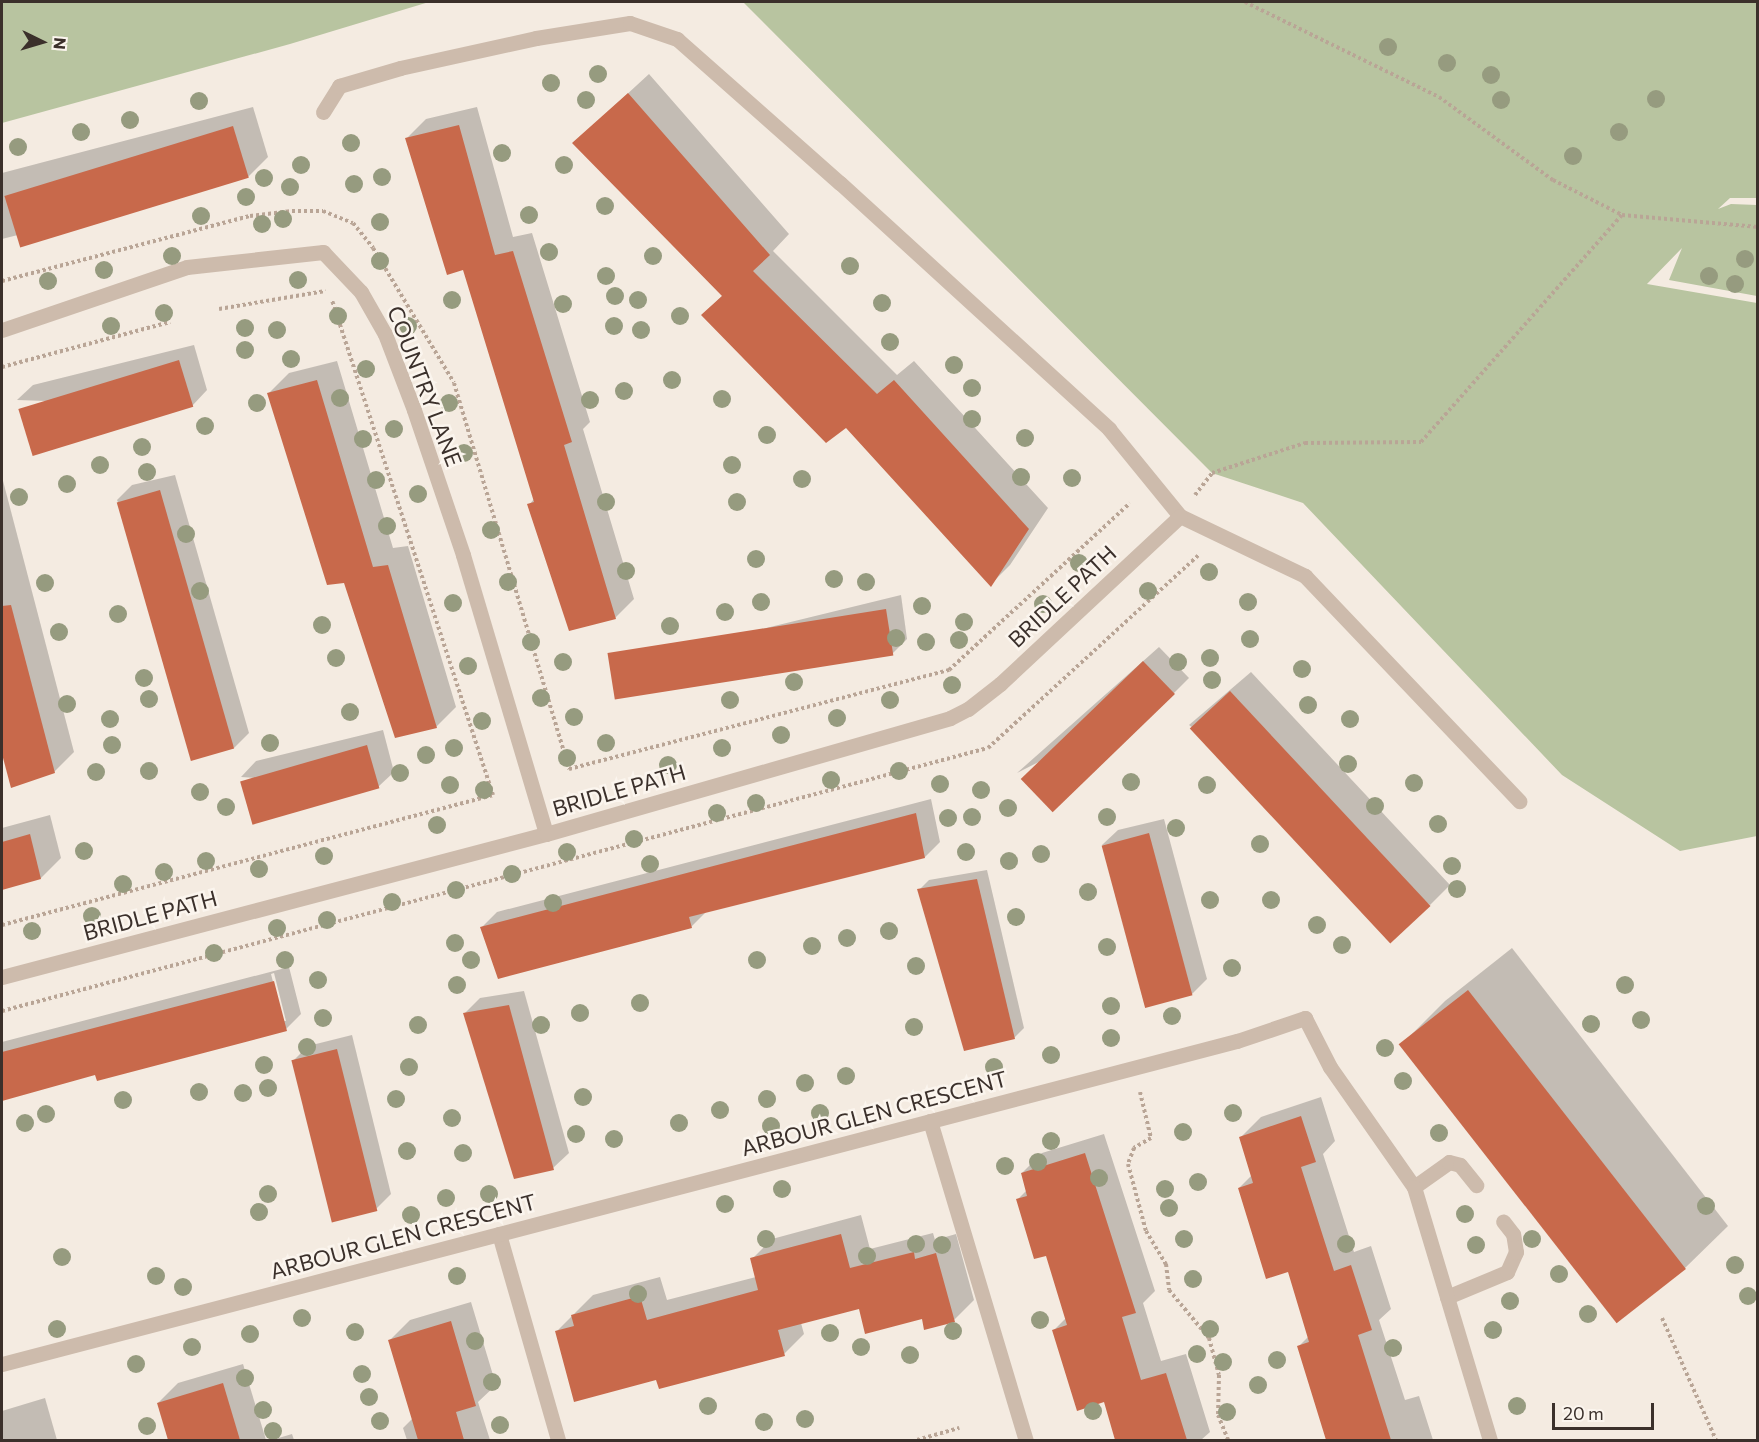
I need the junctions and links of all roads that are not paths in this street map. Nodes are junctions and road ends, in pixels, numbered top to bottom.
1 (323, 112) dead end
2 (2, 330) edge
3 (1180, 516) junction
4 (1519, 801) dead end
5 (546, 834) junction
6 (2, 977) edge
7 (930, 1121) junction
8 (1476, 1185) dead end
9 (1414, 1187) junction
10 (1503, 1221) dead end
11 (499, 1234) junction
12 (1447, 1297) junction
13 (2, 1364) edge
14 (558, 1440) edge
15 (1026, 1440) edge
16 (1490, 1440) edge

1 - 3 street
2 - 5 street, COUNTRY LANE
3 - 4 street
3 - 5 street, BRIDLE PATH
5 - 6 street, BRIDLE PATH
7 - 9 street, ARBOUR GLEN CRESCENT
7 - 11 street, ARBOUR GLEN CRESCENT
7 - 15 street
8 - 9 street
9 - 12 street, ARBOUR GLEN CRESCENT
10 - 12 street
11 - 13 street, ARBOUR GLEN CRESCENT
11 - 14 street
12 - 16 street, ARBOUR GLEN CRESCENT

